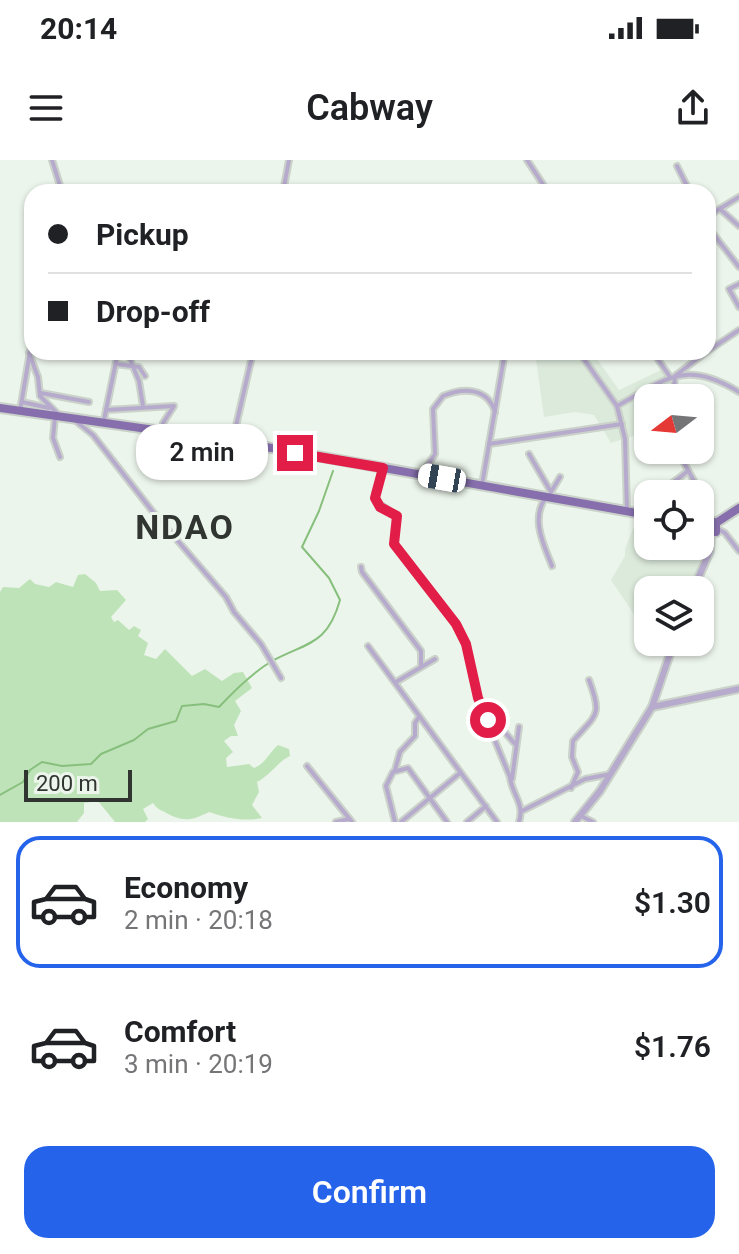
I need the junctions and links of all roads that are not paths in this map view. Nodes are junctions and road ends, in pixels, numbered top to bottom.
1 (52, 160) edge
2 (289, 160) edge
3 (527, 160) edge
4 (677, 166) dead end
5 (60, 184) edge
6 (284, 184) edge
7 (543, 184) edge
8 (686, 184) edge
9 (739, 197) edge
10 (718, 211) joint
11 (739, 226) edge
12 (716, 236) edge
13 (739, 267) edge
14 (739, 284) edge
15 (739, 307) edge
16 (739, 330) edge
17 (716, 345) edge
18 (28, 360) edge
19 (32, 360) edge
20 (117, 360) edge
21 (130, 360) edge
22 (251, 360) edge
23 (504, 360) edge
24 (585, 360) edge
25 (659, 360) edge
26 (695, 360) edge
27 (116, 364) junction
28 (133, 366) junction
29 (145, 376) dead end
30 (672, 377) junction
31 (672, 384) edge
32 (739, 392) edge
33 (39, 393) junction
34 (89, 402) dead end
35 (21, 406) junction
36 (617, 406) junction
37 (143, 407) junction
38 (0, 408) edge
39 (106, 410) junction
40 (495, 412) junction
41 (60, 415) junction
42 (99, 422) junction
43 (622, 424) junction
44 (162, 432) junction
45 (93, 435) junction
46 (232, 441) junction
47 (489, 444) junction
48 (529, 454) dead end
49 (60, 457) dead end
50 (684, 464) edge
51 (383, 468) junction
52 (688, 471) junction
53 (422, 474) junction
54 (560, 477) dead end
55 (676, 480) edge
56 (693, 480) edge
57 (482, 485) junction
58 (549, 496) junction
59 (739, 508) edge
60 (634, 510) edge
61 (631, 512) junction
62 (634, 513) edge
63 (714, 524) edge
64 (714, 528) edge
65 (739, 551) edge
66 (552, 566) dead end
67 (361, 567) dead end
68 (368, 646) dead end
69 (669, 656) edge
70 (435, 659) dead end
71 (421, 665) junction
72 (281, 678) dead end
73 (589, 680) dead end
74 (396, 682) junction
75 (739, 689) edge
76 (652, 707) junction
77 (419, 717) junction
78 (487, 718) junction
79 (519, 727) dead end
80 (515, 744) junction
81 (307, 766) dead end
82 (393, 772) junction
83 (460, 773) junction
84 (611, 774) junction
85 (510, 781) junction
86 (571, 788) junction
87 (428, 799) junction
88 (486, 806) junction
89 (522, 811) junction
90 (351, 820) edge
91 (578, 820) edge
92 (336, 822) edge
93 (398, 822) edge
94 (447, 822) edge
95 (467, 822) edge
96 (497, 822) edge
97 (519, 822) edge
98 (593, 822) edge

1 - 5 street
2 - 6 street
3 - 7 street
4 - 8 street
9 - 10 street
10 - 11 street
12 - 13 street
14 - 15 street
16 - 17 street
18 - 35 street
19 - 33 street
20 - 27 street
21 - 28 street
22 - 46 street
23 - 40 street
24 - 36 street
25 - 30 street
26 - 30 street
27 - 28 street
27 - 39 street
28 - 29 street
28 - 37 street
30 - 31 street
30 - 32 street
30 - 36 street
33 - 34 street
33 - 41 street
35 - 38 main road
35 - 41 main road
36 - 43 street
37 - 39 street
37 - 44 street
39 - 42 street
40 - 47 street
40 - 53 street
41 - 42 main road
41 - 45 street
41 - 49 street
42 - 44 main road
42 - 45 street
43 - 47 street
43 - 61 street
44 - 46 main road
45 - 72 street
46 - 51 main road
47 - 57 street
48 - 58 street
50 - 52 street
51 - 53 main road
51 - 78 street
52 - 55 street
52 - 56 street
53 - 57 main road
54 - 58 street
57 - 58 main road
58 - 61 main road
58 - 66 street
59 - 63 main road
60 - 61 street
61 - 62 main road
64 - 65 street
67 - 71 street
68 - 74 street
69 - 76 street
70 - 71 street
71 - 74 street
73 - 86 street
74 - 77 street
75 - 76 street
76 - 84 street
77 - 82 street
77 - 83 street
78 - 80 street
78 - 85 street
79 - 80 street
80 - 85 street
81 - 90 street
82 - 87 street
82 - 93 street
83 - 87 street
83 - 88 street
84 - 86 street
84 - 91 street
85 - 89 street
86 - 89 street
87 - 93 street
87 - 94 street
88 - 95 street
88 - 96 street
89 - 97 street
90 - 92 street
91 - 98 street

